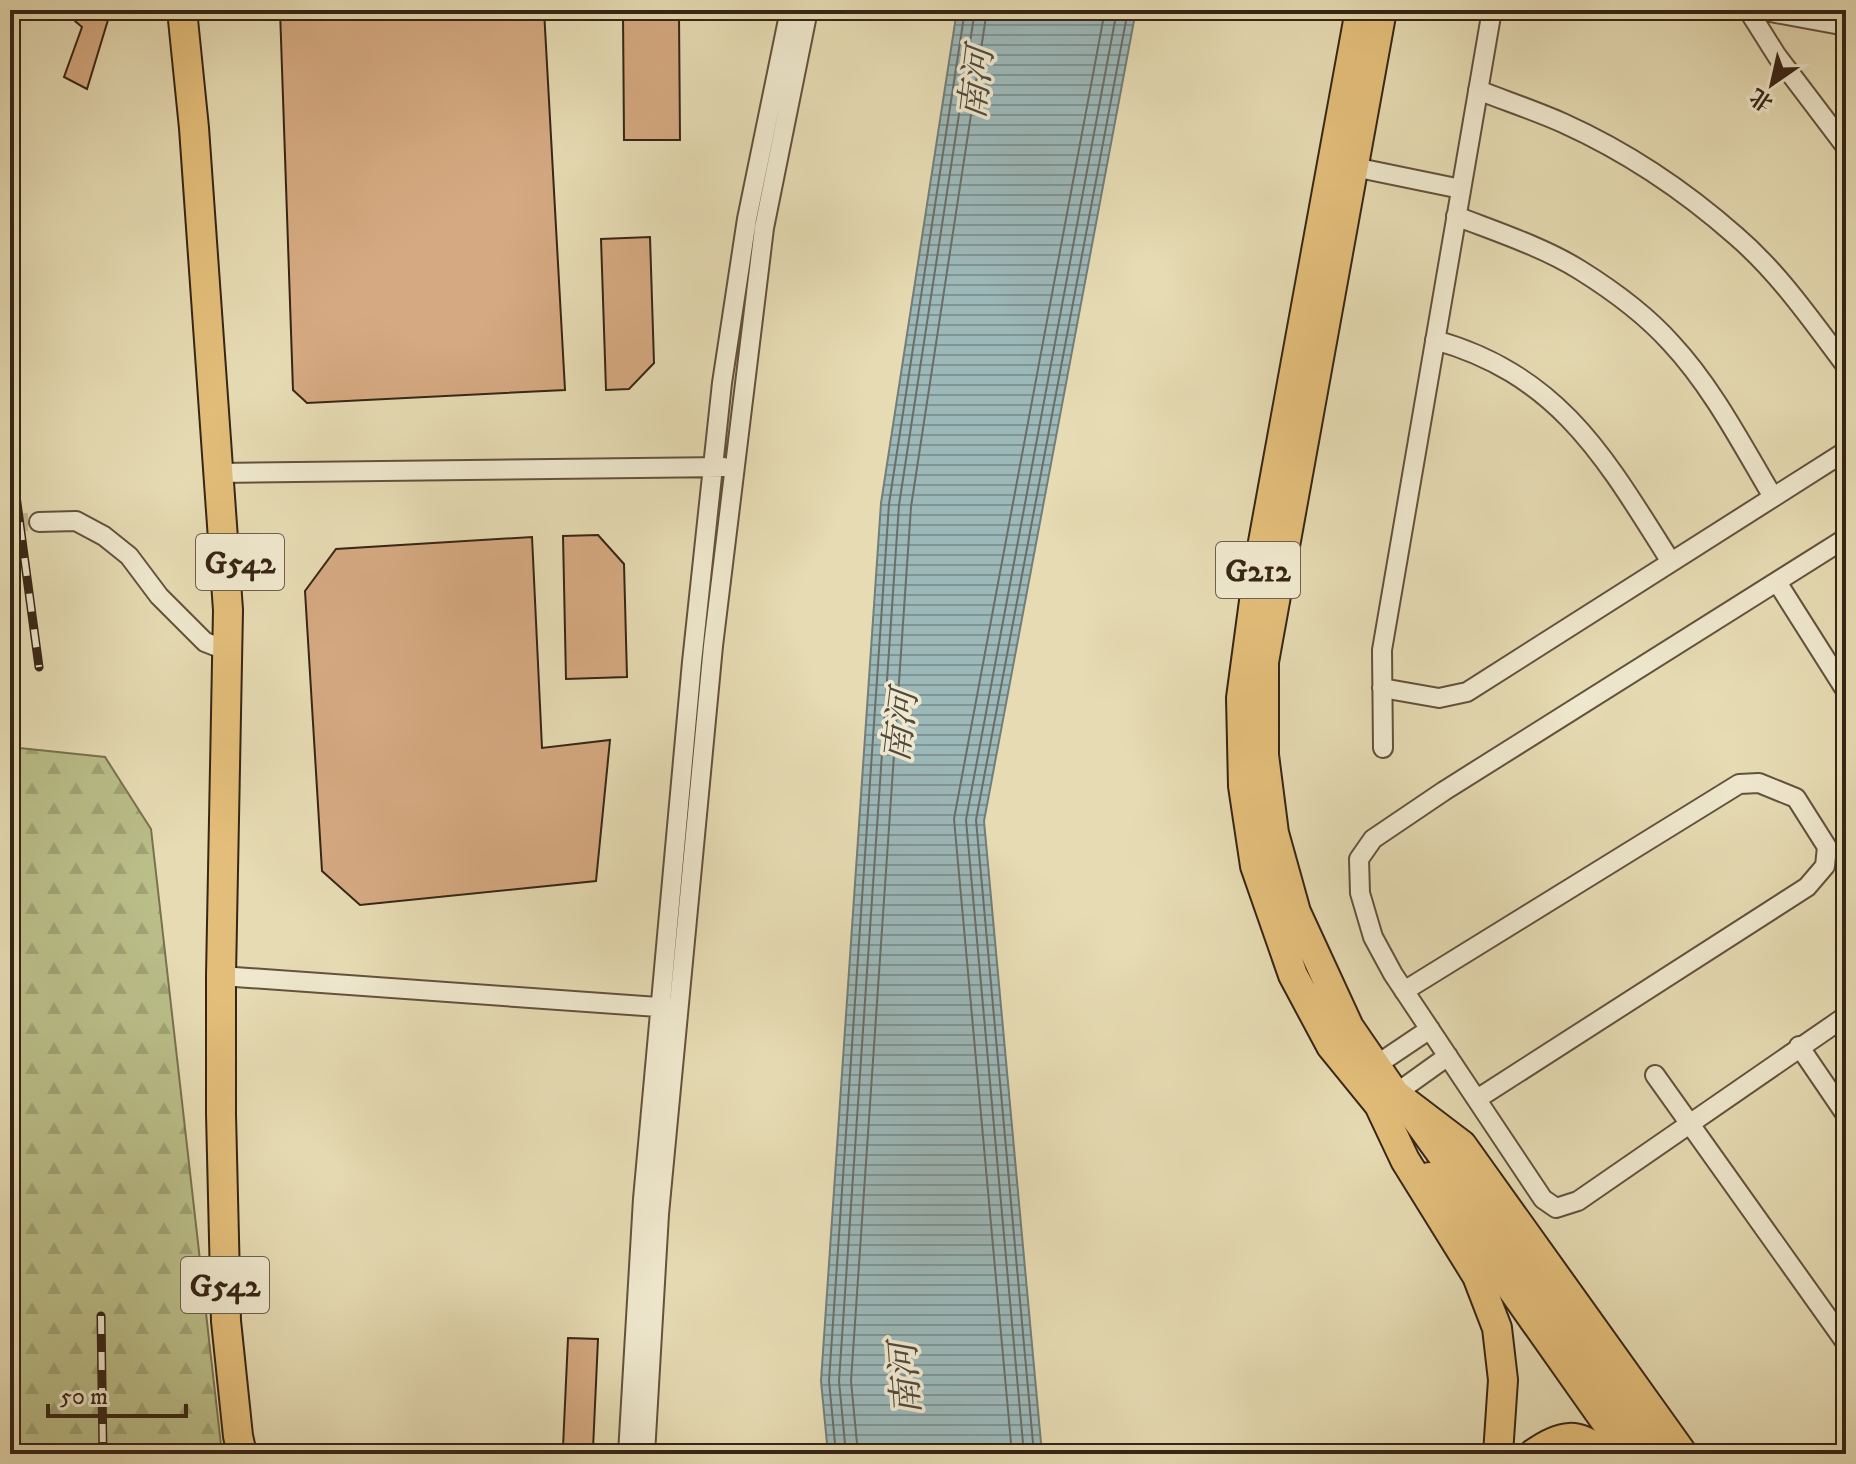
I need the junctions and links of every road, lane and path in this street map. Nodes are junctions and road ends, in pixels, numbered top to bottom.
1 (182, 10) edge
2 (200, 10) edge
3 (790, 10) edge
4 (808, 10) edge
5 (1360, 10) edge
6 (1382, 10) edge
7 (1492, 10) edge
8 (1748, 10) edge
9 (1760, 10) edge
10 (1846, 26) edge
11 (1478, 90) junction
12 (1846, 147) edge
13 (1354, 167) junction
14 (1461, 189) junction
15 (1456, 216) junction
16 (1435, 340) junction
17 (1846, 366) edge
18 (1846, 451) edge
19 (735, 466) junction
20 (713, 467) junction
21 (227, 473) junction
22 (1773, 497) junction
23 (39, 522) tunnel mouth
24 (1846, 538) edge
25 (1671, 562) junction
26 (1777, 582) junction
27 (228, 651) junction
28 (1382, 688) junction
29 (1846, 691) edge
30 (1383, 748) dead end
31 (229, 976) junction
32 (1404, 991) junction
33 (670, 1008) junction
34 (1846, 1016) edge
35 (1430, 1029) junction
36 (1799, 1046) junction
37 (1448, 1056) junction
38 (1366, 1072) junction
39 (1655, 1075) dead end
40 (1387, 1099) junction
41 (1477, 1099) junction
42 (1846, 1115) edge
43 (1689, 1123) junction
44 (1846, 1343) edge
45 (242, 1454) edge
46 (628, 1454) edge
47 (645, 1454) edge
48 (1498, 1454) edge
49 (1533, 1454) edge
50 (1603, 1454) edge
51 (1626, 1454) edge
52 (1654, 1454) edge
53 (1683, 1454) edge

1 - 21 highway, G542
2 - 21 highway, G542
3 - 20 street
4 - 19 street
5 - 38 highway, G212
6 - 13 highway, G212
7 - 11 street
8 - 12 street
9 - 10 street
11 - 14 street
11 - 17 street
13 - 14 street
13 - 38 highway, G212
14 - 15 street
15 - 16 street
15 - 22 street
16 - 25 street
16 - 28 street
18 - 22 street
19 - 20 street
19 - 33 street
20 - 21 street
20 - 33 street
21 - 27 highway, G542
21 - 31 highway, G542
22 - 25 street
23 - 27 street
24 - 26 street
25 - 28 street
26 - 29 street
26 - 32 street
27 - 31 highway, G542
28 - 30 street
31 - 33 street
31 - 45 highway, G542
32 - 35 street
32 - 41 street
33 - 46 street
33 - 47 street
34 - 36 street
35 - 37 street
35 - 38 street
36 - 42 street
36 - 43 street
37 - 40 street
37 - 41 street
38 - 40 highway, G212
39 - 43 street
40 - 48 highway
40 - 51 main road
40 - 52 main road
40 - 53 highway
41 - 43 street
43 - 44 street
49 - 50 highway

